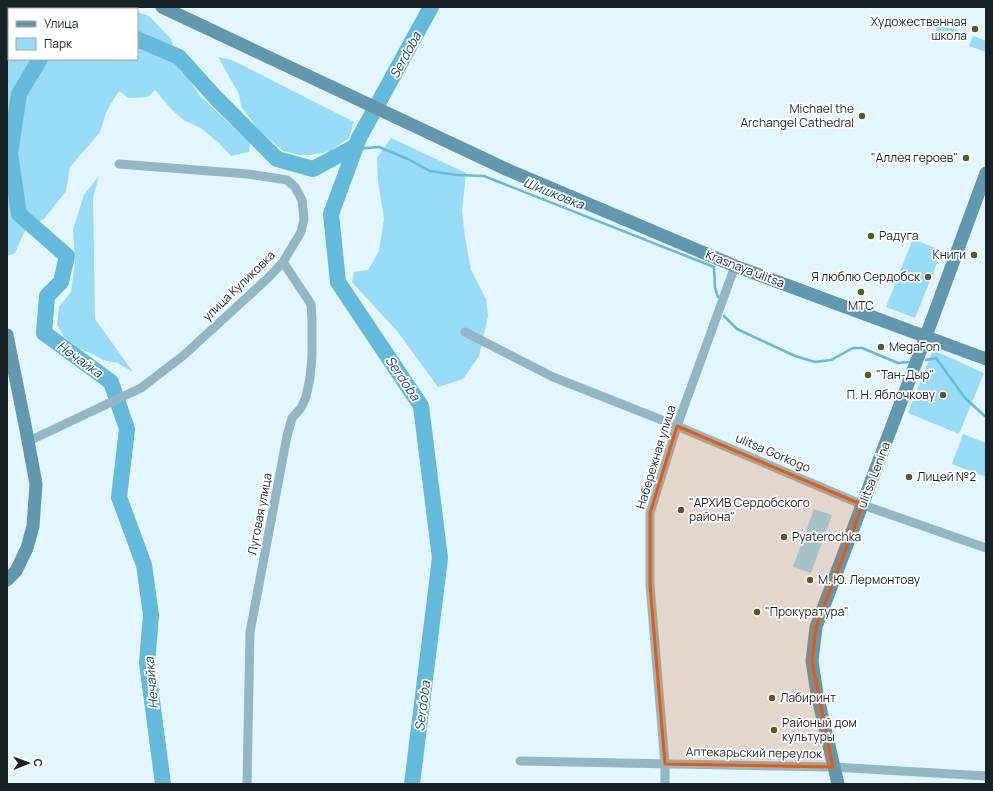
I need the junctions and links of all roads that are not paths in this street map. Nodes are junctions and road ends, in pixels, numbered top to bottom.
1 (162, 7) edge
2 (119, 164) dead end
3 (986, 173) edge
4 (283, 262) junction
5 (735, 266) junction
6 (464, 332) dead end
7 (7, 335) edge
8 (926, 336) junction
9 (986, 359) edge
10 (677, 426) junction
11 (29, 441) junction
12 (863, 505) junction
13 (986, 548) edge
14 (7, 580) edge
15 (520, 761) dead end
16 (665, 764) junction
17 (833, 767) junction
18 (986, 776) edge
19 (247, 784) edge
20 (665, 784) edge
21 (838, 784) edge

1 - 5 street, Krasnaya ulitsa
2 - 4 street, улица Куликовка
3 - 8 street, ulitsa Lenina
4 - 11 street, улица Куликовка
4 - 19 street, Луговая улица
5 - 8 street, Krasnaya ulitsa
5 - 10 street, Набережная улица
6 - 10 street, ulitsa Gorkogo
7 - 11 street
8 - 9 street, Krasnaya ulitsa
8 - 12 street, ulitsa Lenina
10 - 12 street, ulitsa Gorkogo
10 - 16 street, Набережная улица
11 - 14 street
12 - 13 street, ulitsa Gorkogo
12 - 17 street, ulitsa Lenina
15 - 16 street, Аптекарьский переулок
16 - 17 street, Аптекарьский переулок
16 - 20 street, Набережная улица
17 - 18 street, Аптекарьский переулок
17 - 21 street, ulitsa Lenina

